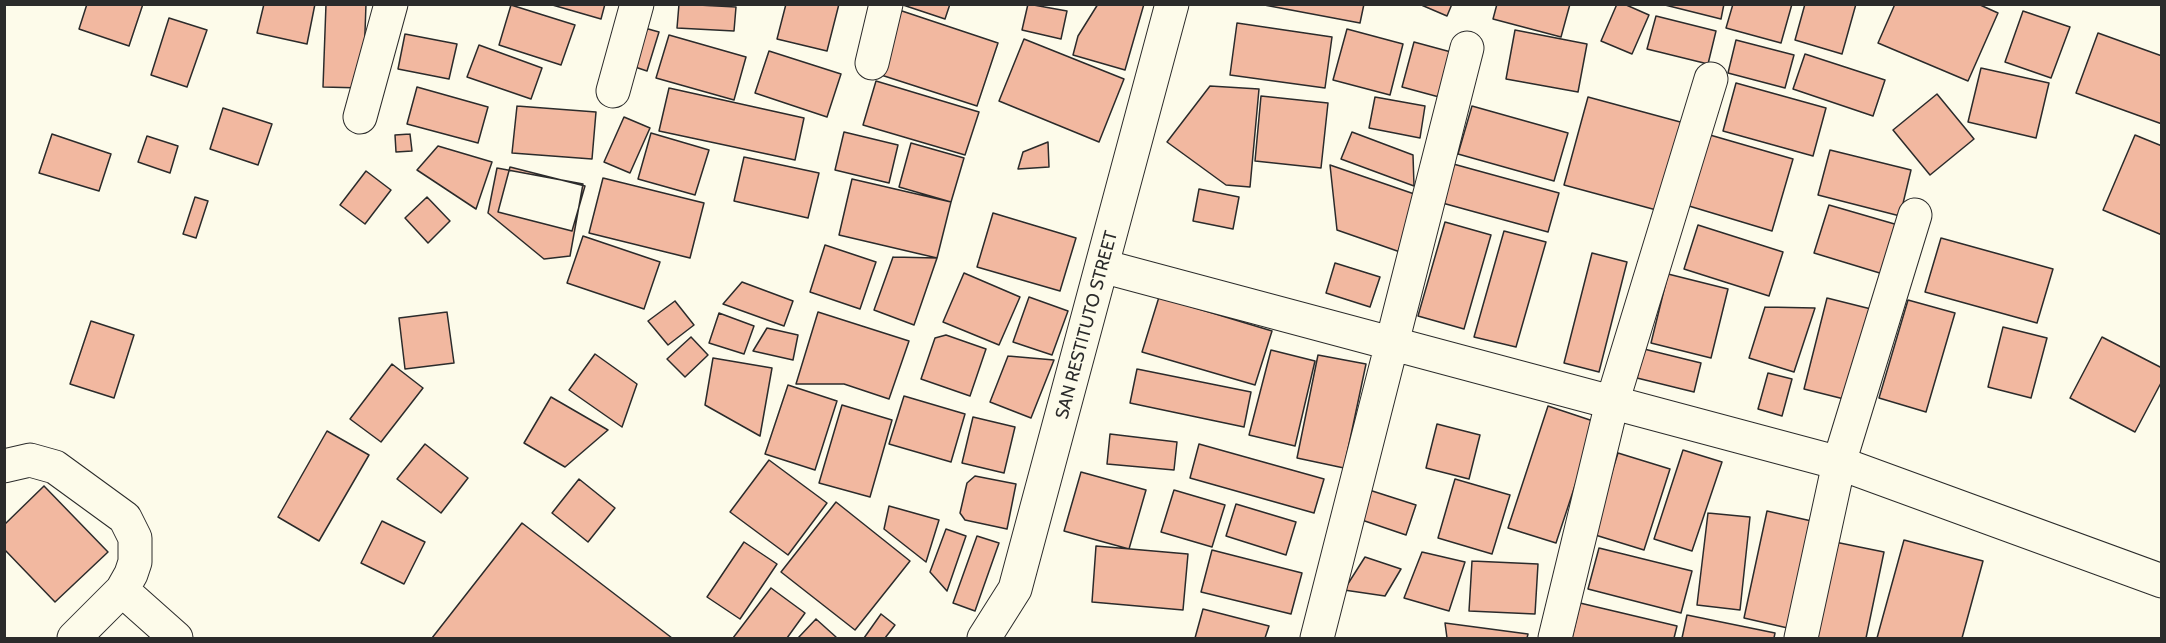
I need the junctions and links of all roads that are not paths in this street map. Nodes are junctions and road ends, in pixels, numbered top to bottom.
1 (391, 4) edge
2 (637, 4) edge
3 (886, 4) edge
4 (1172, 4) edge
5 (1467, 48) dead end
6 (872, 63) dead end
7 (1711, 79) dead end
8 (613, 91) dead end
9 (360, 117) dead end
10 (1915, 215) dead end
11 (1102, 266) junction
12 (1392, 344) junction
13 (1612, 403) junction
14 (1839, 463) junction
15 (4, 466) edge
16 (2162, 581) edge
17 (122, 590) junction
18 (74, 639) edge
19 (176, 639) edge
20 (984, 639) edge
21 (1317, 639) edge
22 (1555, 639) edge
23 (1801, 639) edge

1 - 9 street
2 - 8 street
3 - 6 street
4 - 11 street, SAN RESTITUTO STREET
5 - 12 street
7 - 13 street
10 - 14 street
11 - 12 street
11 - 20 street, SAN RESTITUTO STREET
12 - 13 street
12 - 21 street
13 - 14 street
13 - 22 street
14 - 16 street
14 - 23 street
15 - 17 street
17 - 18 street
17 - 19 street

